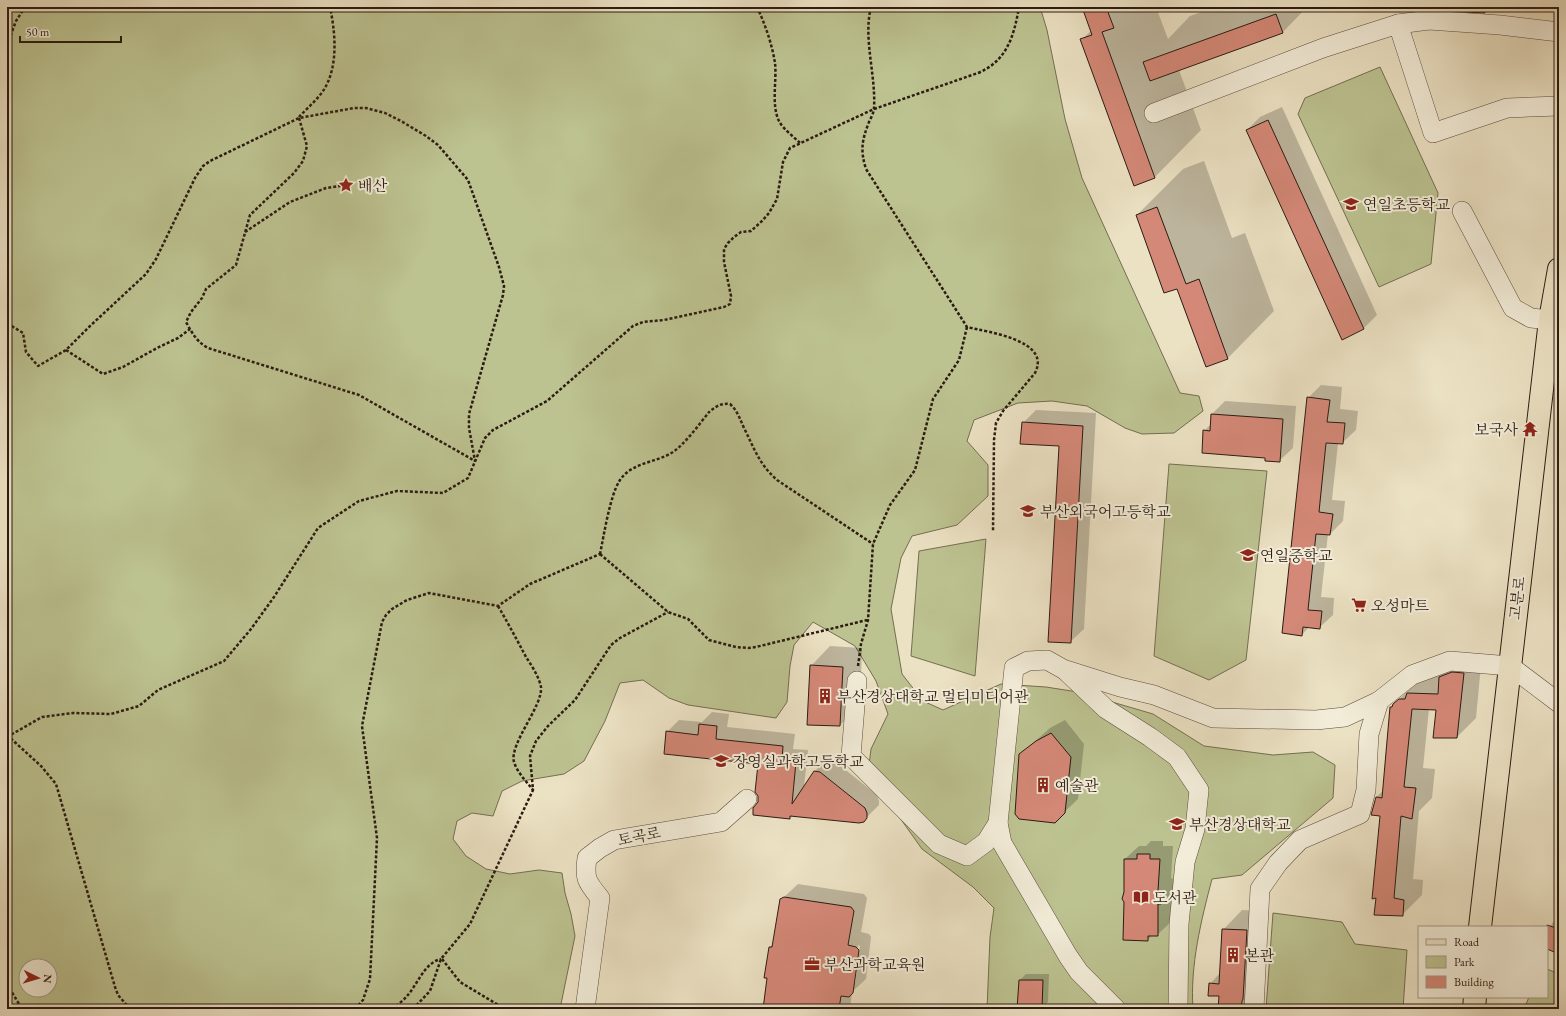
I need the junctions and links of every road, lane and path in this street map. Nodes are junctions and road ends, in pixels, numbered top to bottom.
1 (25, 7) edge
2 (330, 7) edge
3 (757, 7) edge
4 (871, 7) edge
5 (1018, 7) edge
6 (1398, 24) junction
7 (1559, 32) edge
8 (7, 45) edge
9 (1559, 106) edge
10 (874, 109) junction
11 (1154, 113) dead end
12 (299, 118) junction
13 (800, 143) junction
14 (346, 185) dead end
15 (1462, 211) dead end
16 (245, 232) junction
17 (1559, 269) edge
18 (1550, 320) junction
19 (7, 325) edge
20 (967, 327) junction
21 (190, 329) junction
22 (66, 350) junction
23 (475, 461) junction
24 (993, 531) dead end
25 (873, 544) junction
26 (600, 554) junction
27 (498, 606) junction
28 (668, 612) junction
29 (868, 620) junction
30 (1510, 666) junction
31 (1063, 668) junction
32 (858, 680) joint
33 (1379, 701) junction
34 (1559, 703) edge
35 (7, 736) edge
36 (533, 790) junction
37 (748, 799) dead end
38 (998, 824) junction
39 (1480, 926) edge
40 (442, 959) junction
41 (7, 984) edge
42 (1474, 998) edge
43 (22, 1009) edge
44 (130, 1009) edge
45 (355, 1009) edge
46 (392, 1009) edge
47 (413, 1009) edge
48 (505, 1009) edge
49 (585, 1009) edge
50 (1116, 1009) edge
51 (1178, 1009) edge
52 (1254, 1009) edge
53 (1474, 1009) edge

1 - 8 path
2 - 12 path
3 - 13 path
4 - 10 path
5 - 10 path
6 - 7 street
6 - 9 street
6 - 11 street
10 - 13 path
10 - 20 path
12 - 16 path
12 - 22 path
12 - 23 path
13 - 23 path
14 - 16 path
15 - 18 street
16 - 21 path
17 - 18 main road, 고분로
18 - 30 main road, 고분로
19 - 22 path
20 - 24 path
20 - 25 path
21 - 22 path
21 - 23 path
23 - 35 path
25 - 26 path
25 - 29 path
26 - 27 path
26 - 28 path
27 - 36 path
27 - 45 path
28 - 29 path
28 - 36 path
29 - 32 path
30 - 33 street
30 - 34 street
30 - 39 main road, 고분로
31 - 33 street
31 - 38 street
31 - 51 street
32 - 38 street
33 - 52 street
35 - 44 path
36 - 40 path
37 - 49 street, 토곡로
38 - 50 street
40 - 46 path
40 - 47 path
40 - 48 path
41 - 43 path
42 - 53 main road

